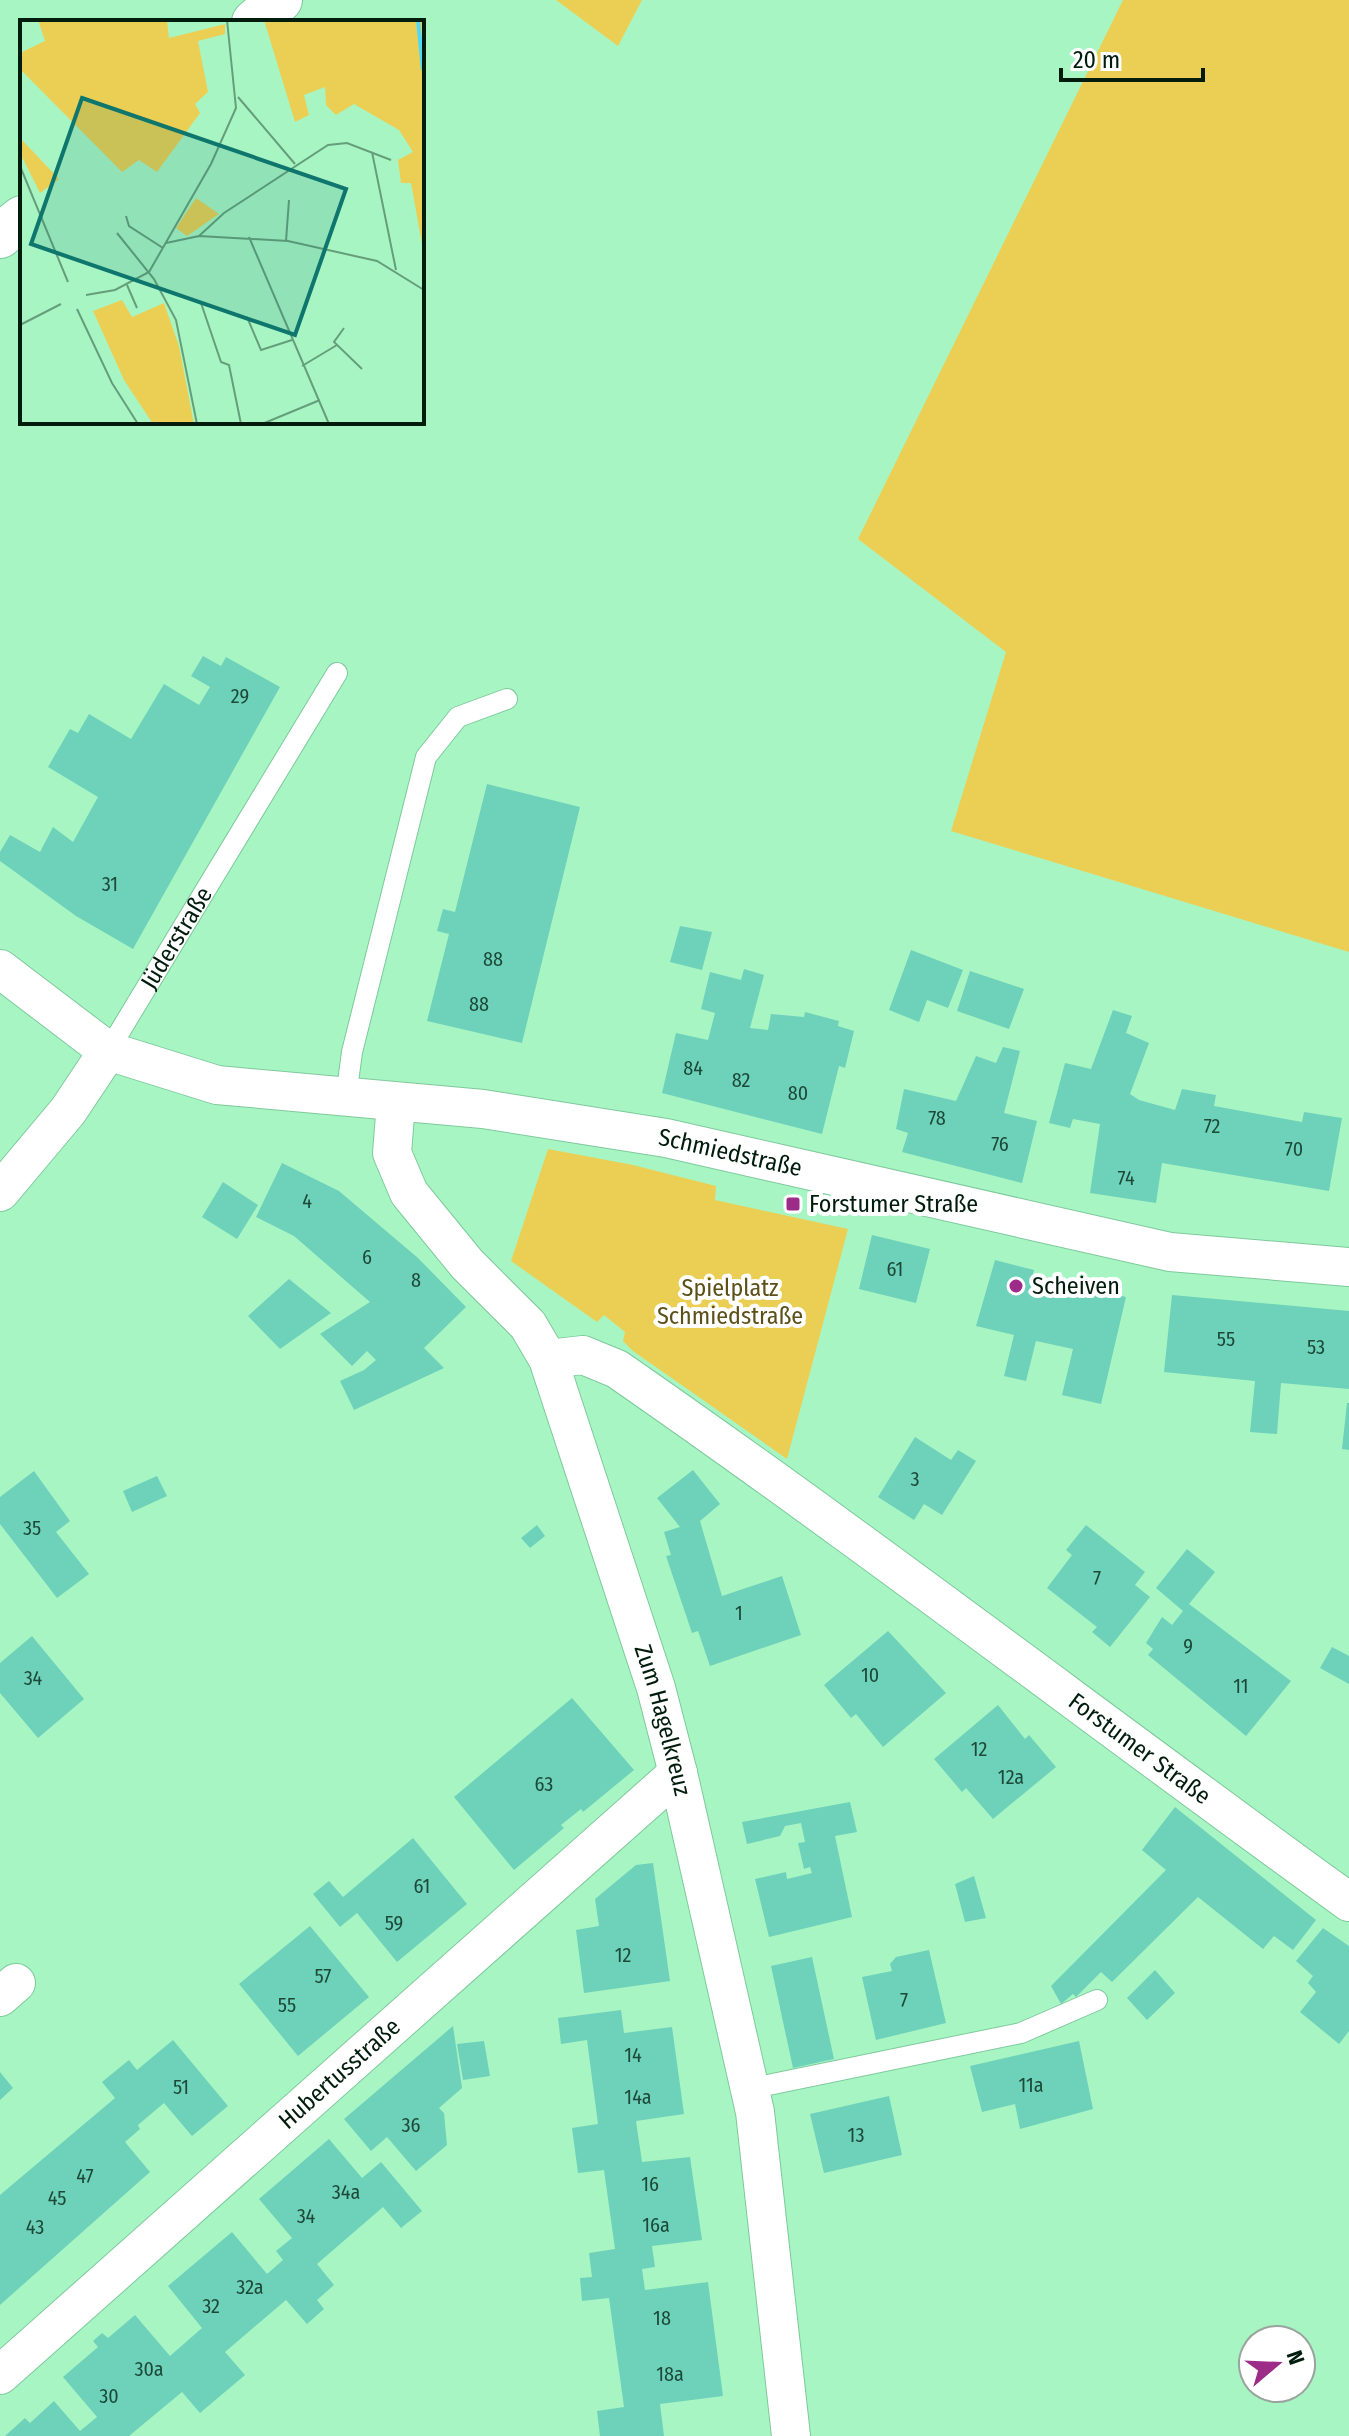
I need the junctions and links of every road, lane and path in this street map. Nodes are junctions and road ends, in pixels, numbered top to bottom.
1 (280, 0) edge
2 (256, 20) edge
3 (20, 220) edge
4 (0, 236) edge
5 (337, 673) dead end
6 (507, 699) dead end
7 (0, 969) edge
8 (108, 1051) junction
9 (346, 1097) junction
10 (396, 1103) junction
11 (0, 1192) edge
12 (1349, 1267) edge
13 (548, 1359) junction
14 (678, 1773) junction
15 (1349, 1902) edge
16 (1097, 2000) dead end
17 (749, 2089) junction
18 (0, 2375) edge
19 (791, 2436) edge

1 - 2 main road
3 - 4 main road
5 - 8 lane, Jüderstraße
6 - 9 lane
7 - 8 street
8 - 9 street, Schmiedstraße
8 - 11 street, Jüderstraße
9 - 10 street, Schmiedstraße
10 - 12 street, Schmiedstraße
10 - 13 street
13 - 14 street, Zum Hagelkreuz
13 - 15 street, Forstumer Straße
14 - 17 street, Zum Hagelkreuz
14 - 18 street, Hubertusstraße
16 - 17 lane
17 - 19 street, Zum Hagelkreuz

